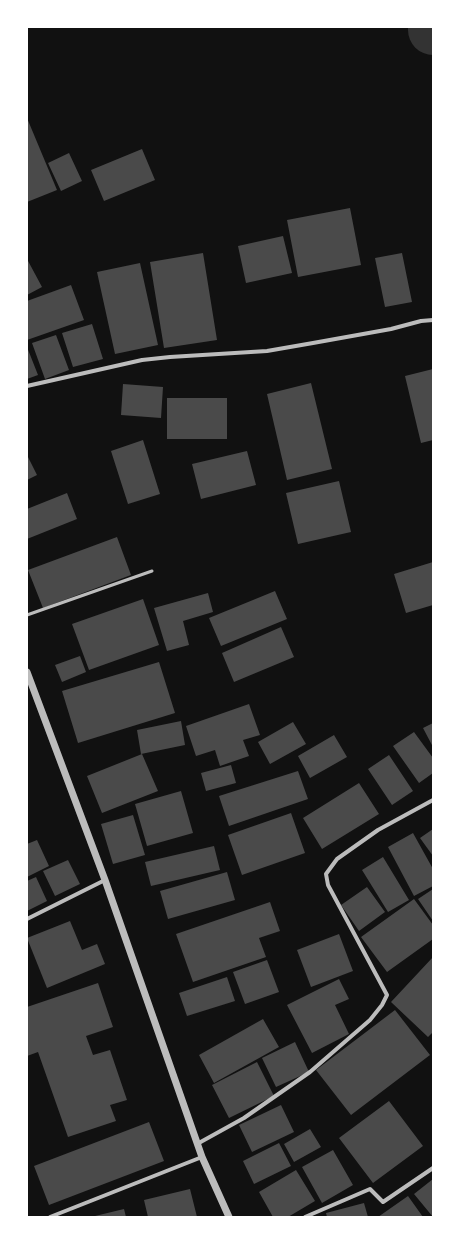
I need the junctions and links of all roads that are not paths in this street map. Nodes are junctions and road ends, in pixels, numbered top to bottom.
1 (433, 320) edge
2 (27, 386) edge
3 (152, 571) dead end
4 (27, 615) edge
5 (27, 672) edge
6 (433, 800) edge
7 (105, 880) junction
8 (27, 919) edge
9 (197, 1144) junction
10 (202, 1157) junction
11 (433, 1168) edge
12 (50, 1217) edge
13 (229, 1217) edge
14 (305, 1217) edge

1 - 2 street
3 - 4 lane
5 - 7 street
6 - 9 street
7 - 8 street
7 - 9 street
9 - 10 street
10 - 12 street
10 - 13 street
11 - 14 street

